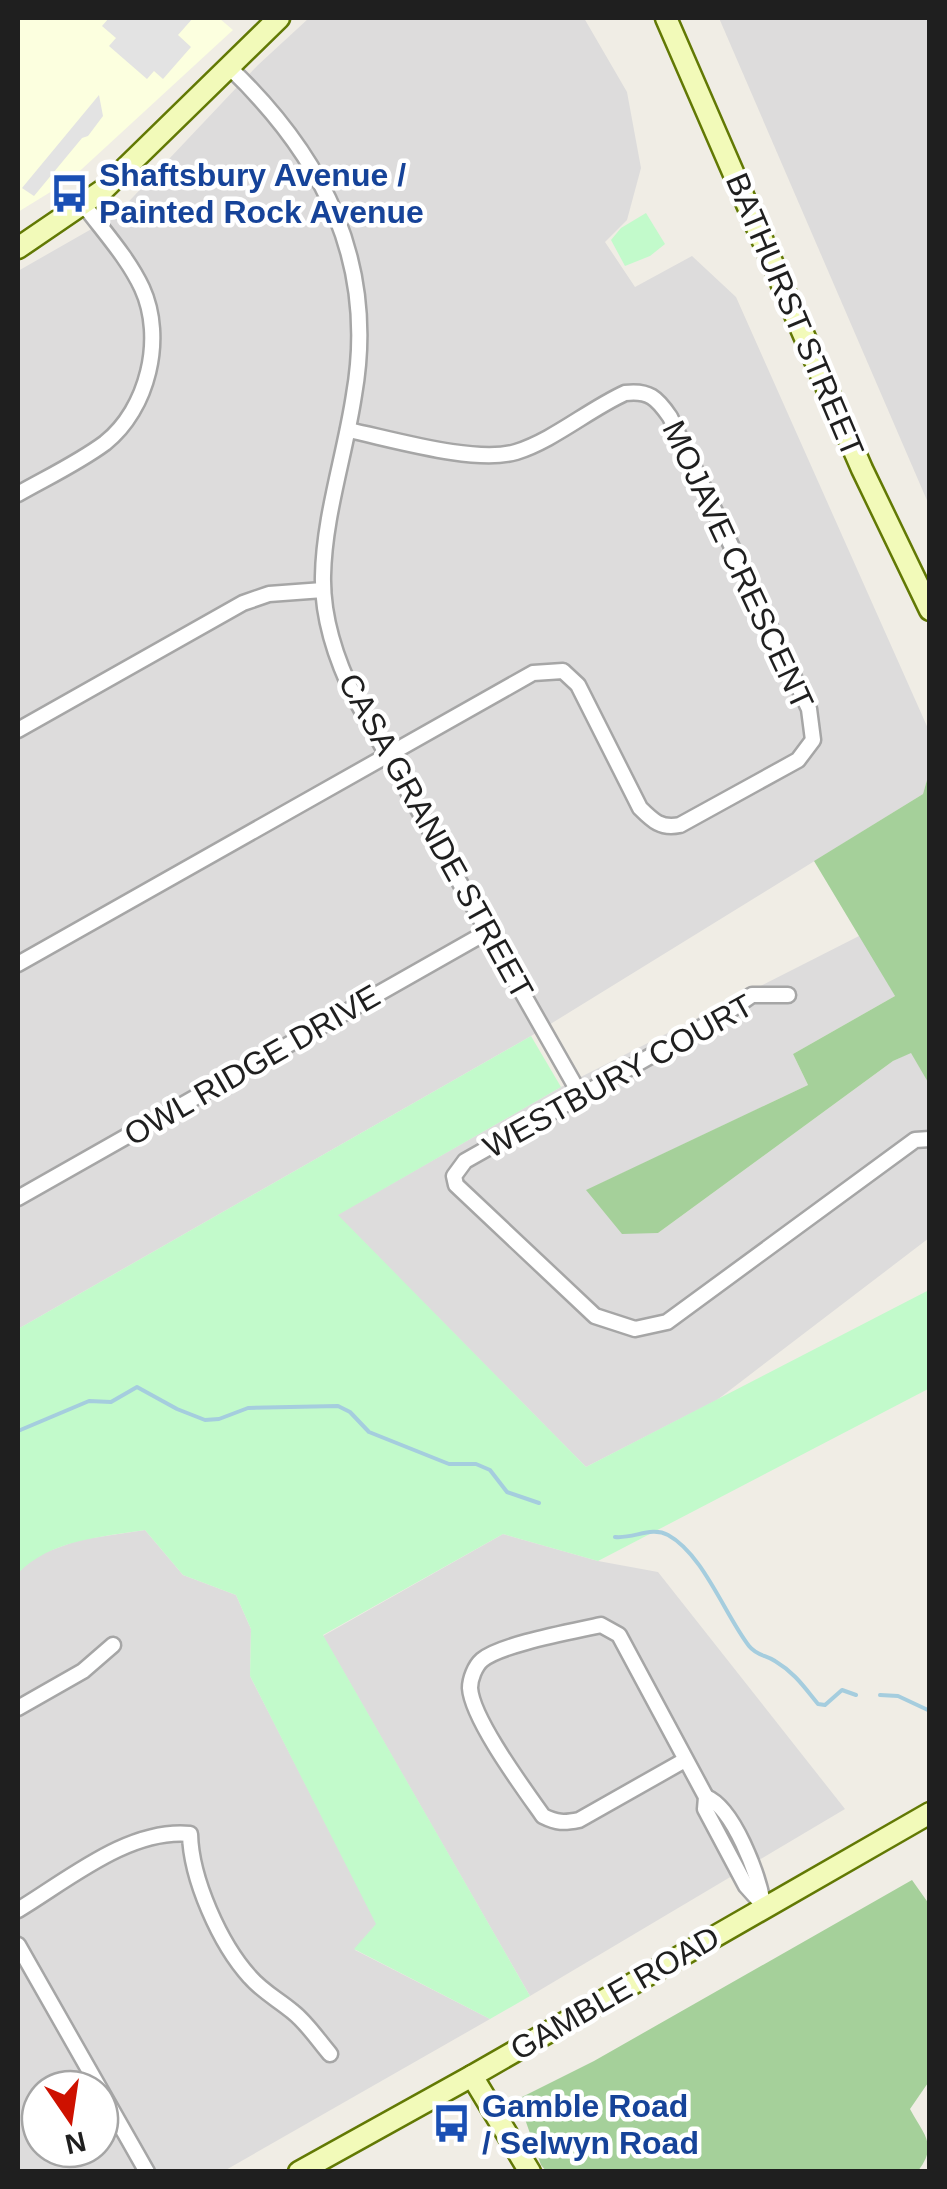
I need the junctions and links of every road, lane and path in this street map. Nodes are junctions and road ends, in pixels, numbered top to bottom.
1 (279, 18) edge
2 (666, 18) edge
3 (230, 68) junction
4 (84, 205) junction
5 (18, 248) edge
6 (348, 430) junction
7 (18, 494) edge
8 (324, 590) junction
9 (930, 610) edge
10 (18, 730) edge
11 (387, 754) junction
12 (487, 932) junction
13 (18, 964) edge
14 (788, 995) dead end
15 (581, 1096) junction
16 (930, 1139) edge
17 (18, 1198) edge
18 (113, 1645) dead end
19 (18, 1708) edge
20 (686, 1760) junction
21 (930, 1813) edge
22 (764, 1906) junction
23 (18, 1910) edge
24 (18, 1945) edge
25 (330, 2054) dead end
26 (472, 2076) junction
27 (147, 2172) edge
28 (299, 2172) edge
29 (530, 2172) edge

1 - 3 main road
2 - 9 main road, BATHURST STREET
3 - 4 main road
3 - 6 street, CASA GRANDE STREET
4 - 5 main road
4 - 7 street
6 - 8 street, CASA GRANDE STREET
6 - 11 street, MOJAVE CRESCENT
8 - 10 street
8 - 11 street, CASA GRANDE STREET
11 - 12 street, CASA GRANDE STREET
11 - 13 street
12 - 15 street, CASA GRANDE STREET
12 - 17 street, OWL RIDGE DRIVE
14 - 15 street, WESTBURY COURT
15 - 16 street, WESTBURY COURT
18 - 19 street
20 - 20 street
20 - 22 street
21 - 22 main road, GAMBLE ROAD
22 - 26 main road, GAMBLE ROAD
23 - 25 street
24 - 27 street
26 - 28 main road, GAMBLE ROAD
26 - 29 main road

